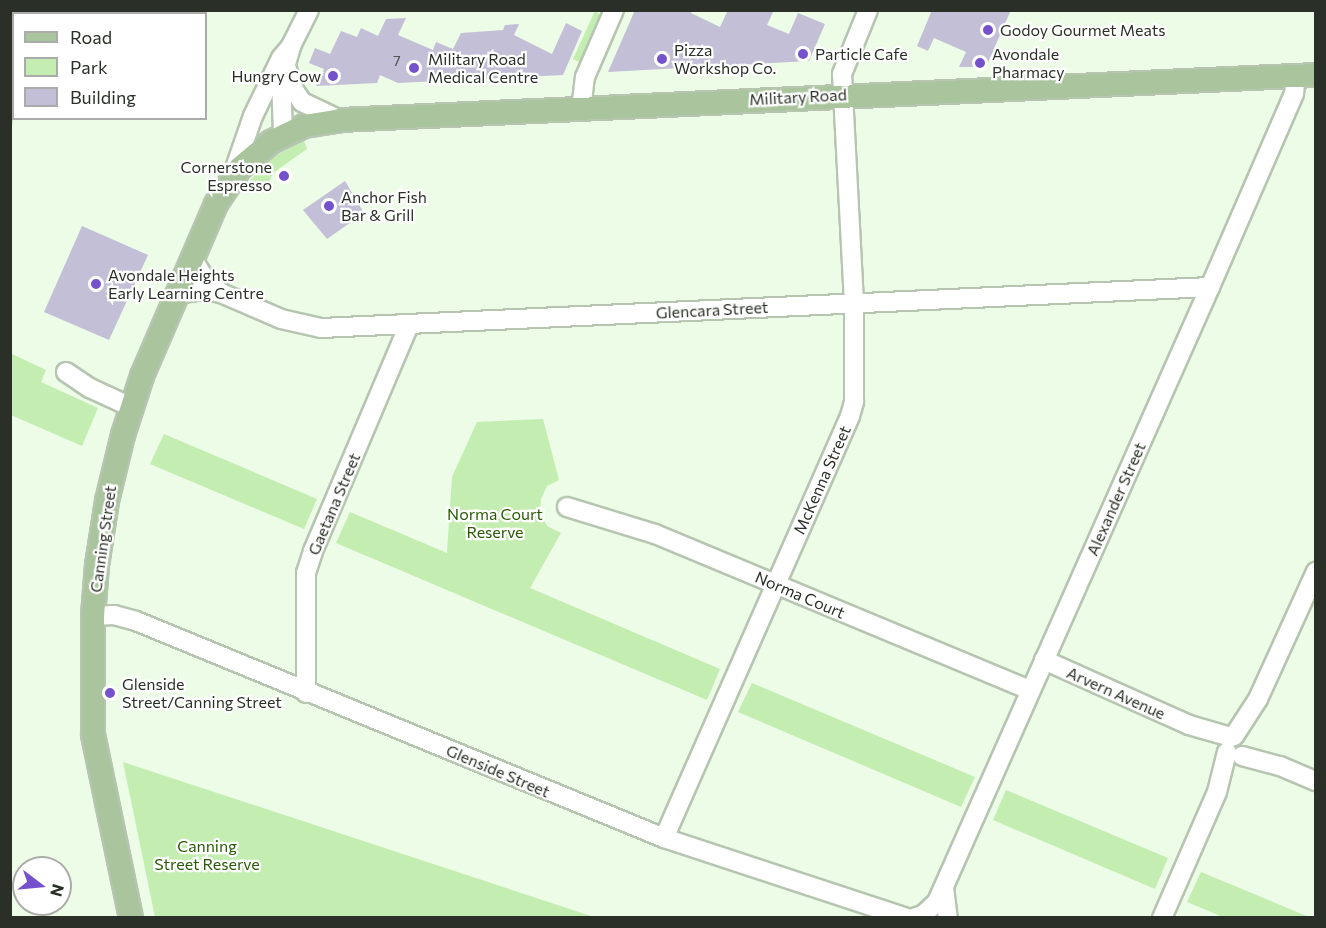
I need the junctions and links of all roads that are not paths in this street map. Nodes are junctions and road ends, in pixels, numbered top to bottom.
1 (309, 10) edge
2 (614, 10) edge
3 (868, 10) edge
4 (291, 46) junction
5 (286, 64) junction
6 (1306, 75) edge
7 (843, 95) junction
8 (581, 109) junction
9 (340, 120) junction
10 (283, 134) junction
11 (230, 181) junction
12 (192, 258) junction
13 (1210, 287) junction
14 (221, 292) junction
15 (177, 294) junction
16 (854, 303) junction
17 (409, 325) junction
18 (66, 372) dead end
19 (131, 407) junction
20 (567, 507) dead end
21 (1316, 572) edge
22 (774, 584) junction
23 (93, 616) junction
24 (1044, 660) junction
25 (1030, 690) junction
26 (306, 693) junction
27 (1237, 746) junction
28 (1316, 781) edge
29 (664, 838) junction
30 (944, 886) junction
31 (891, 915) edge
32 (914, 917) edge
33 (131, 918) edge
34 (948, 918) edge
35 (1162, 918) edge

1 - 4 street, Canning Street
2 - 8 street
3 - 7 street, McKenna Street
4 - 5 street, Canning Street
4 - 11 street, Canning Street
5 - 9 street
5 - 10 street, Canning Street
6 - 7 main road, Military Road
6 - 13 street, Alexander Street
7 - 8 main road, Military Road
7 - 16 street, McKenna Street
8 - 9 main road, Military Road
9 - 10 main road, Military Road
10 - 11 main road, Canning Street
11 - 12 main road, Canning Street
12 - 14 street, Glencara Street
12 - 15 main road, Canning Street
13 - 16 street, Glencara Street
13 - 24 street, Alexander Street
14 - 15 street, Glencara Street
14 - 17 street, Glencara Street
15 - 19 main road, Canning Street
16 - 17 street, Glencara Street
16 - 22 street, McKenna Street
17 - 26 street, Gaetana Street
18 - 19 street
19 - 23 main road, Canning Street
20 - 22 street, Norma Court
21 - 27 street
22 - 25 street, Norma Court
22 - 29 street, McKenna Street
23 - 26 street, Glenside Street
23 - 33 main road, Canning Street
24 - 25 street, Alexander Street
24 - 27 street, Arvern Avenue
25 - 30 street, Alexander Street
26 - 29 street, Glenside Street
27 - 28 street, Arvern Avenue
27 - 35 street
29 - 31 street, Glenside Street
30 - 32 street, Alexander Street
30 - 34 street
31 - 32 street, Glenside Street

